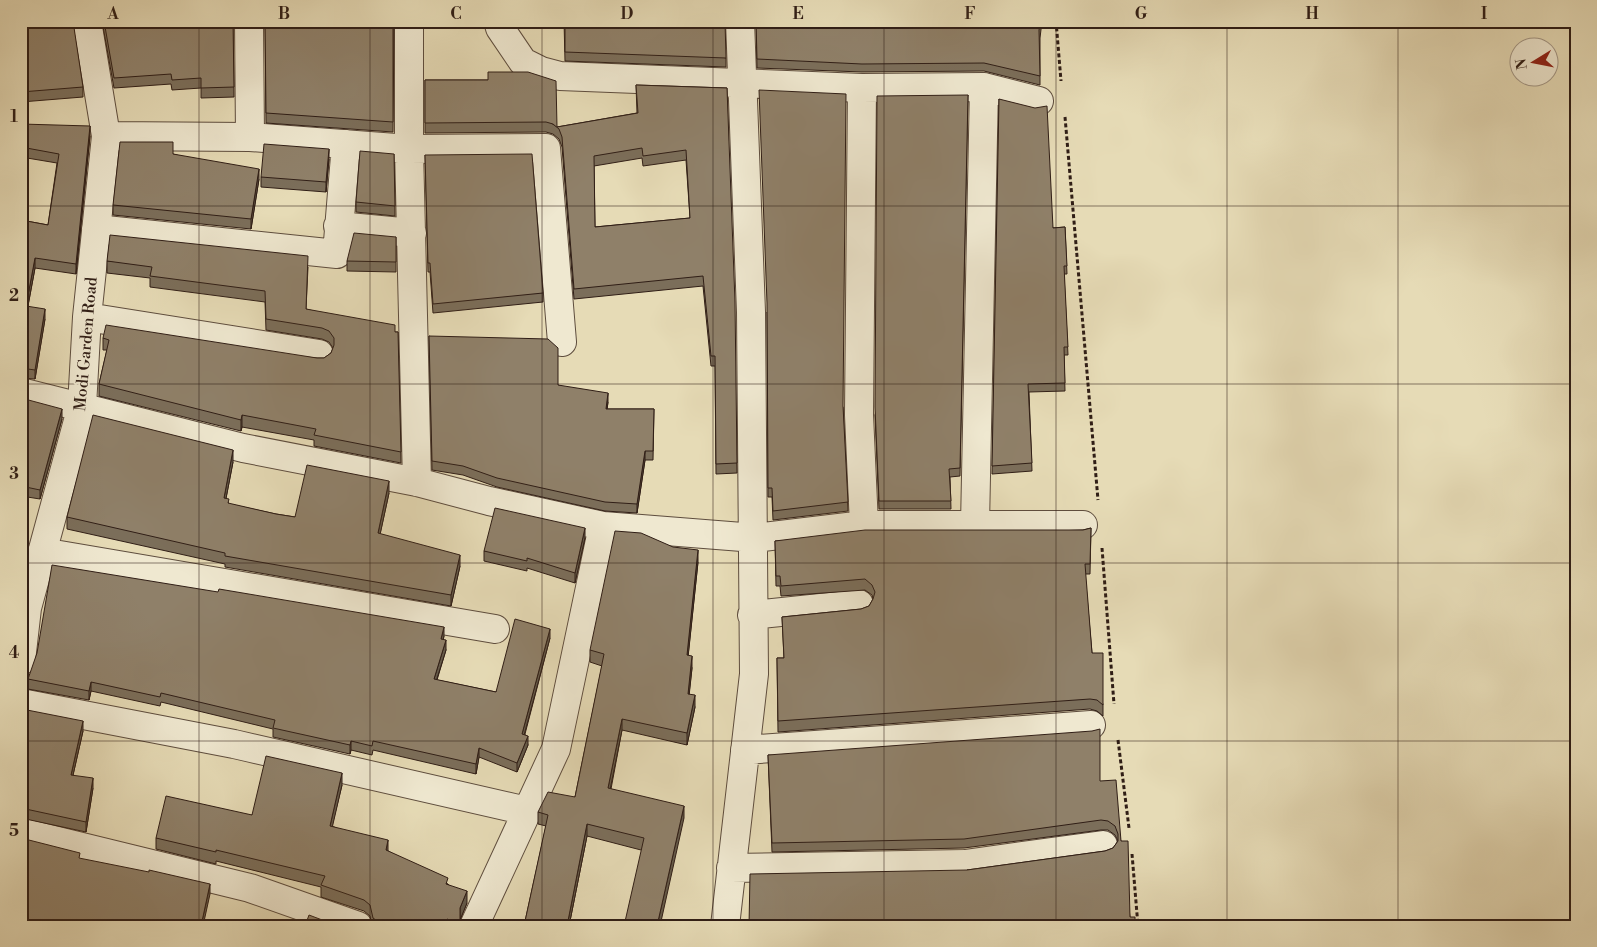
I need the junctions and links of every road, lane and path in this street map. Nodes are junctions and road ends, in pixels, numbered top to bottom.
1 (87, 21) edge
2 (248, 21) edge
3 (498, 21) edge
4 (740, 21) edge
5 (1056, 21) edge
6 (409, 22) edge
7 (742, 83) junction
8 (984, 87) junction
9 (862, 88) junction
10 (1055, 100) junction
11 (106, 136) junction
12 (250, 137) junction
13 (346, 144) junction
14 (409, 149) junction
15 (338, 226) junction
16 (96, 229) junction
17 (412, 233) junction
18 (87, 318) junction
19 (562, 342) dead end
20 (319, 354) dead end
21 (21, 392) edge
22 (82, 406) junction
23 (417, 482) junction
24 (1094, 524) junction
25 (864, 525) junction
26 (975, 525) junction
27 (603, 526) junction
28 (755, 538) junction
29 (42, 552) junction
30 (859, 604) dead end
31 (24, 607) edge
32 (752, 615) junction
33 (495, 629) dead end
34 (21, 661) edge
35 (21, 703) edge
36 (1114, 705) dead end
37 (1091, 725) dead end
38 (1117, 734) dead end
39 (745, 750) junction
40 (527, 811) junction
41 (21, 832) edge
42 (1130, 832) dead end
43 (1103, 845) dead end
44 (1132, 852) dead end
45 (731, 868) junction
46 (358, 926) edge
47 (474, 926) edge
48 (724, 926) edge
49 (1138, 926) edge

1 - 11 street, Modi Garden Road
2 - 12 street
3 - 7 street
4 - 7 street
5 - 10 path
6 - 14 street
7 - 9 street
7 - 28 street
8 - 9 street
8 - 10 street
8 - 26 street
9 - 25 street
10 - 24 path
11 - 12 street
11 - 16 street, Modi Garden Road
12 - 13 street
13 - 14 street
13 - 15 street
14 - 17 street
14 - 19 street
15 - 16 street
15 - 17 street
16 - 18 street, Modi Garden Road
17 - 23 street
18 - 20 street
18 - 22 street, Modi Garden Road
21 - 22 street
22 - 23 street
22 - 29 street, Modi Garden Road
23 - 27 street
24 - 26 street
24 - 36 path
25 - 26 street
25 - 28 street
27 - 28 street
27 - 40 street
28 - 32 street
29 - 31 street, Modi Garden Road
29 - 33 street
30 - 32 street
31 - 34 street, Modi Garden Road
32 - 39 street
35 - 40 street
37 - 39 street
38 - 42 path
39 - 45 street
40 - 47 street
41 - 46 street
43 - 45 street
44 - 49 path
45 - 48 street

